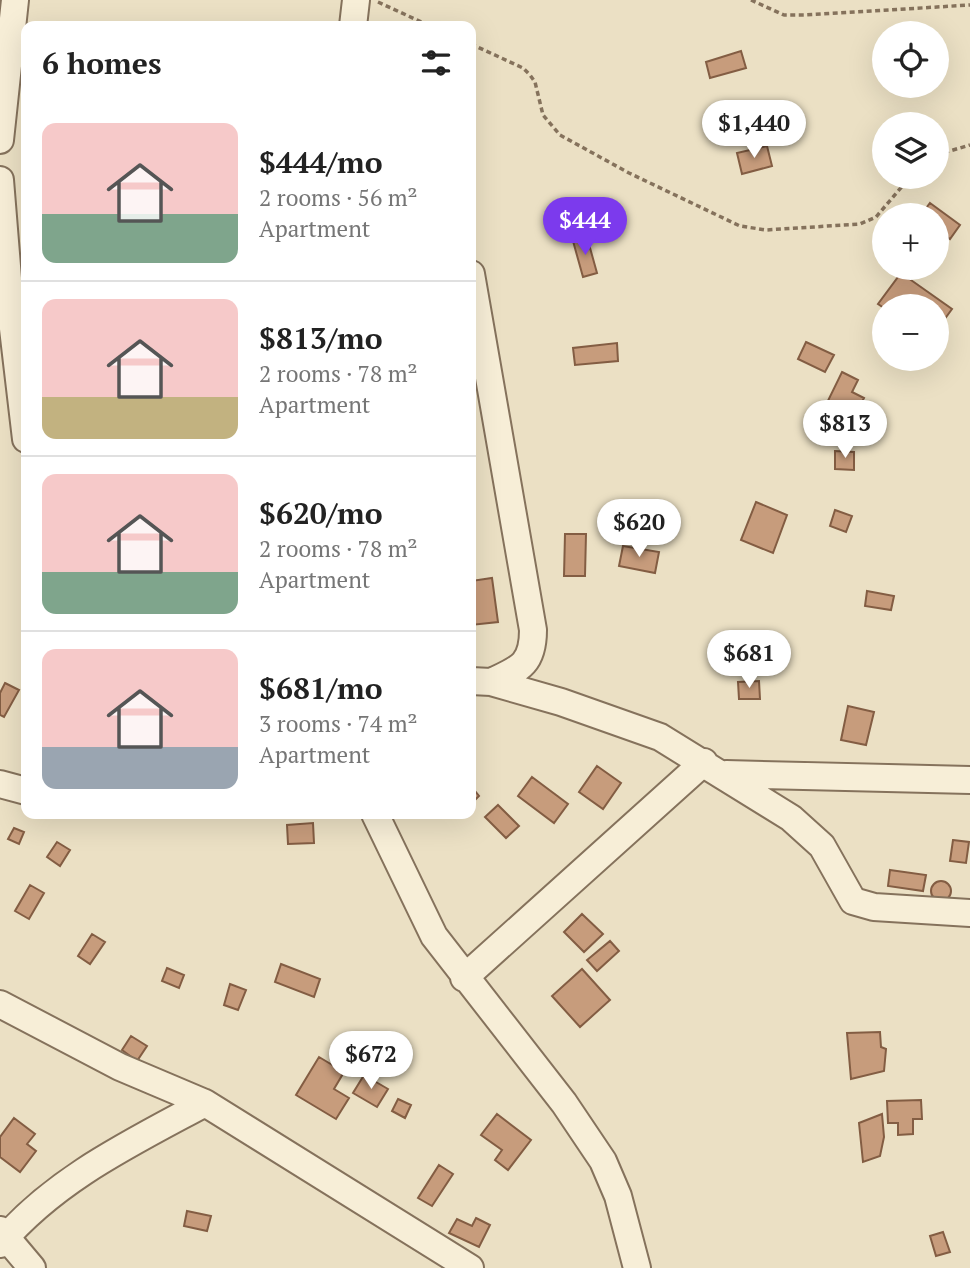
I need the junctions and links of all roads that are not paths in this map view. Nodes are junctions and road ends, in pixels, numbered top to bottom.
1 (15, 0) edge
2 (356, 0) edge
3 (353, 21) edge
4 (0, 140) edge
5 (0, 180) edge
6 (476, 303) edge
7 (21, 396) edge
8 (481, 681) edge
9 (714, 768) junction
10 (970, 780) edge
11 (0, 784) edge
12 (21, 790) edge
13 (377, 819) edge
14 (970, 913) edge
15 (464, 978) junction
16 (0, 1004) edge
17 (205, 1103) junction
18 (2, 1237) edge
19 (32, 1268) edge
20 (470, 1268) edge
21 (637, 1268) edge

1 - 4 street
2 - 3 street
5 - 7 street
6 - 8 street
8 - 9 street
9 - 10 street
9 - 14 street
9 - 15 street
11 - 12 street
13 - 15 street
15 - 21 street
16 - 17 street
17 - 18 street
17 - 20 street
18 - 19 street

